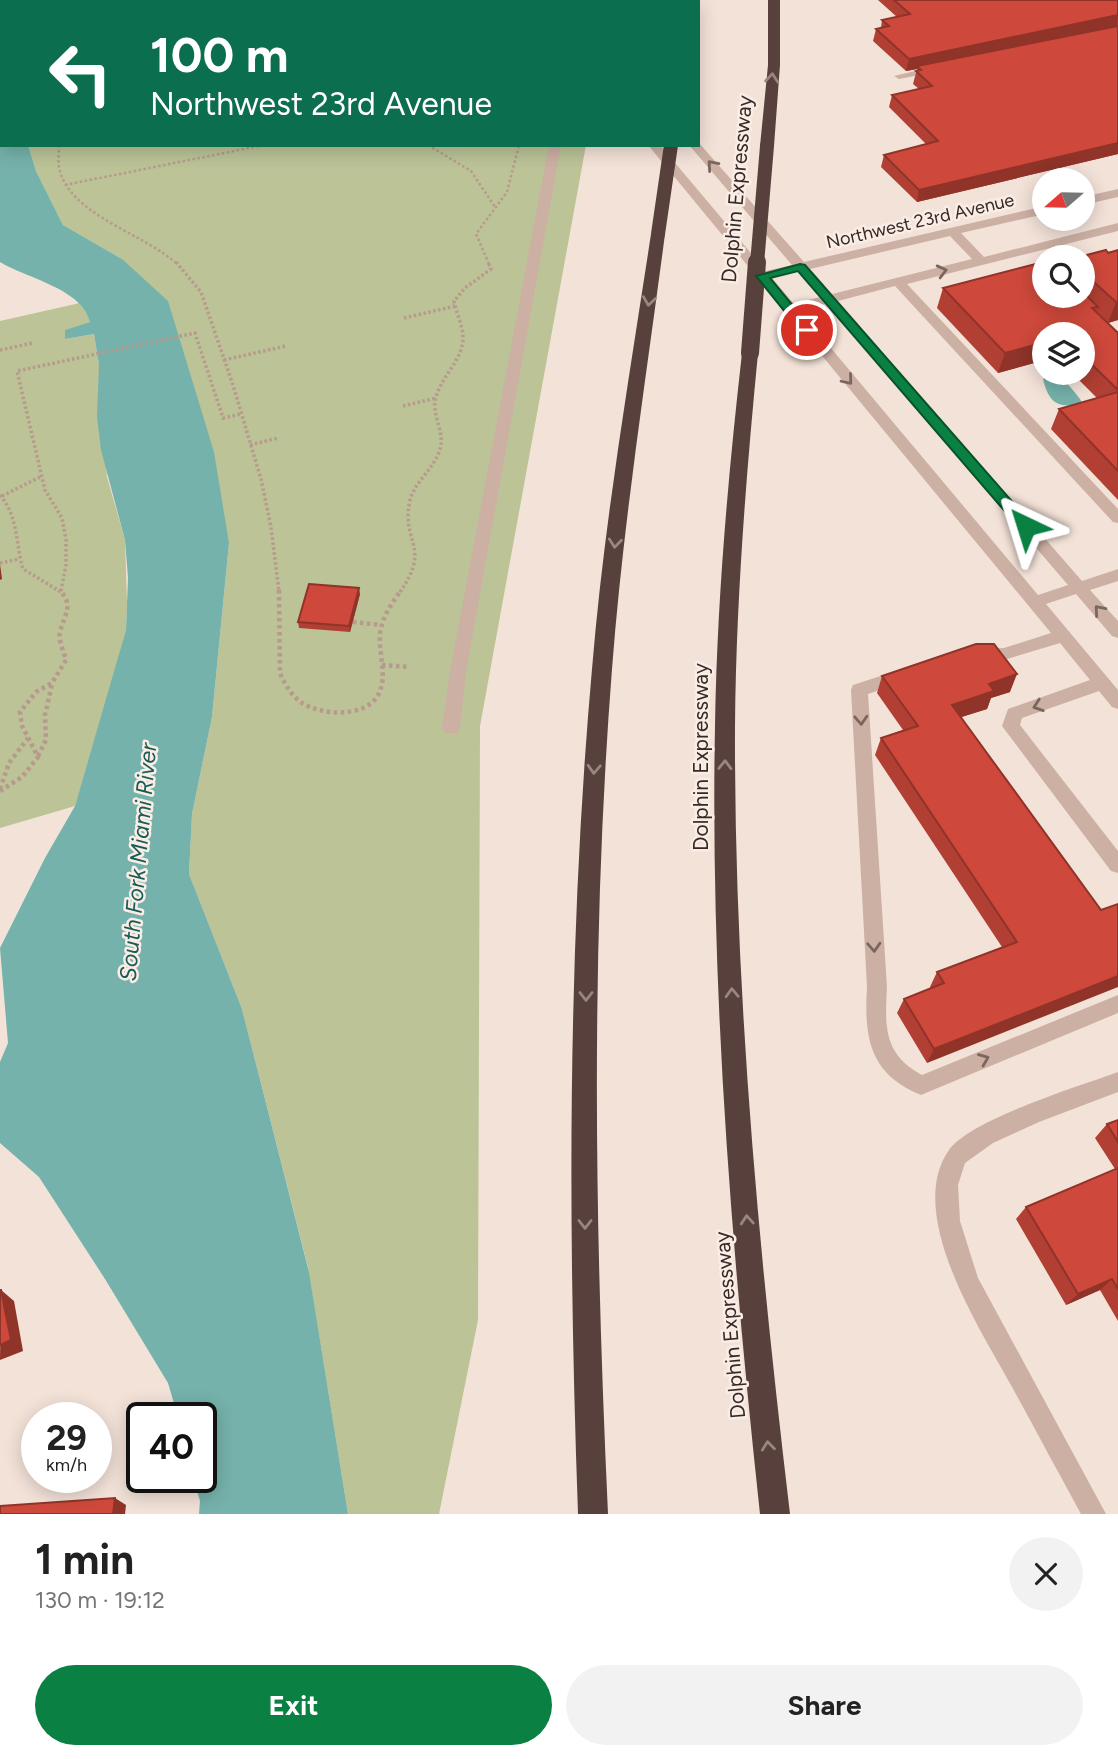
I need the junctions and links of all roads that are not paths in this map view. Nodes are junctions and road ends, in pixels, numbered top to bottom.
1 (774, 0) edge
2 (953, 65) edge
3 (899, 76) dead end
4 (555, 147) edge
5 (656, 147) edge
6 (671, 147) edge
7 (697, 147) edge
8 (1118, 193) edge
9 (1096, 198) edge
10 (1032, 213) edge
11 (1118, 227) edge
12 (952, 231) junction
13 (981, 261) junction
14 (800, 267) junction
15 (762, 276) junction
16 (898, 282) junction
17 (828, 299) junction
18 (789, 309) junction
19 (1118, 518) edge
20 (1118, 575) edge
21 (1080, 588) junction
22 (1034, 602) junction
23 (1118, 632) edge
24 (1063, 636) junction
25 (964, 653) edge
26 (925, 667) edge
27 (1102, 683) junction
28 (1118, 702) edge
29 (451, 728) dead end
30 (1118, 865) edge
31 (1118, 1004) edge
32 (1118, 1082) edge
33 (593, 1514) edge
34 (775, 1514) edge
35 (1094, 1514) edge

34 -> 1 highway, Dolphin Expressway, bridge
2 - 3 street
4 - 29 street
5 - 15 street
6 -> 33 highway, bridge
14 -> 7 street
8 - 9 street
10 - 12 street, Northwest 23rd Avenue
11 - 13 street
12 - 13 street
12 - 14 street, Northwest 23rd Avenue
16 -> 13 street
14 - 15 street, Northwest 23rd Avenue
14 - 17 street
15 - 18 street
16 - 17 street
16 - 19 street
17 - 18 street
17 - 21 street
18 -> 22 street
20 - 21 street
21 - 22 street
23 -> 21 street
22 - 24 street
24 - 25 street
24 - 27 street
26 -> 31 street
27 - 28 street
27 -> 30 street
32 - 35 street

